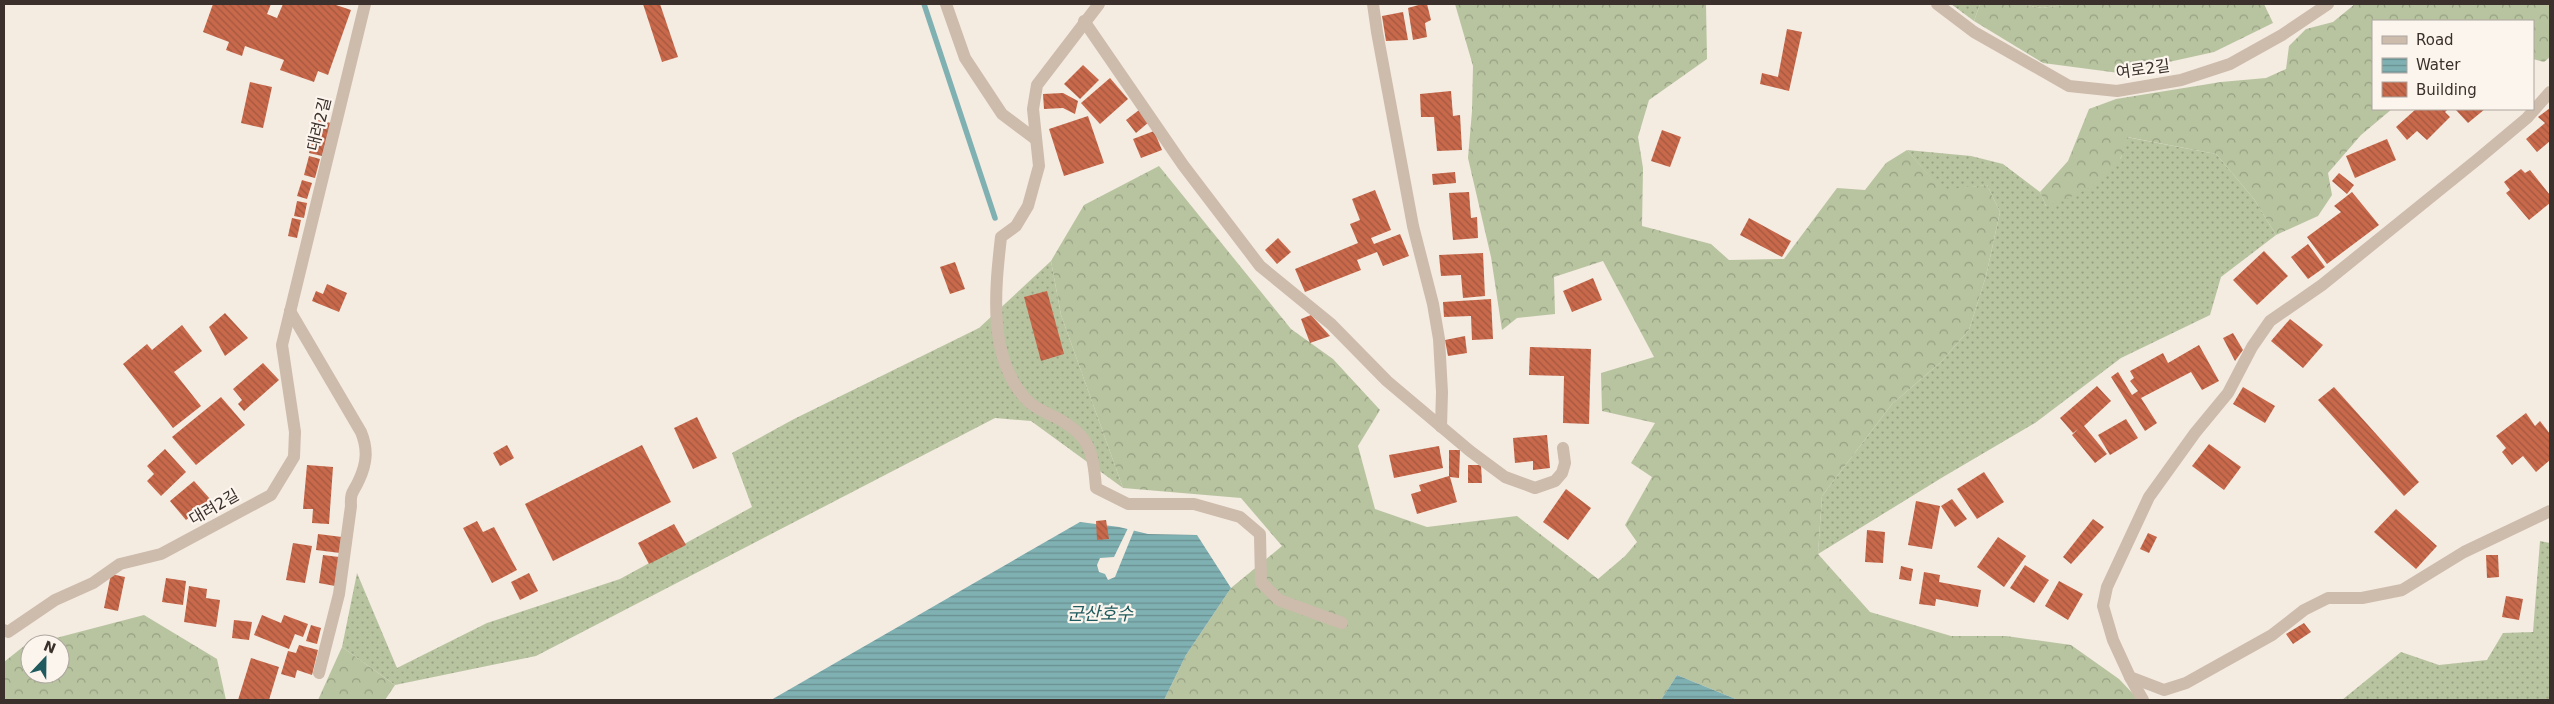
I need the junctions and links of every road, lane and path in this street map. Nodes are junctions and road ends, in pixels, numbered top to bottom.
1 (365, 4) edge
2 (946, 4) edge
3 (1099, 4) edge
4 (1373, 4) edge
5 (1937, 4) edge
6 (2328, 4) edge
7 (1084, 22) junction
8 (2550, 92) edge
9 (1034, 138) junction
10 (290, 311) junction
11 (1441, 427) junction
12 (1563, 448) dead end
13 (2550, 511) edge
14 (1342, 623) dead end
15 (4, 630) edge
16 (319, 673) dead end
17 (2130, 677) junction
18 (2143, 700) edge

1 - 10 street, 대려2길
2 - 9 street
3 - 7 street
4 - 11 street
5 - 6 street, 여로2길
7 - 9 street
7 - 11 street
8 - 17 street
9 - 14 street
10 - 15 street, 대려2길
10 - 16 street
11 - 12 street
13 - 17 street
17 - 18 street

